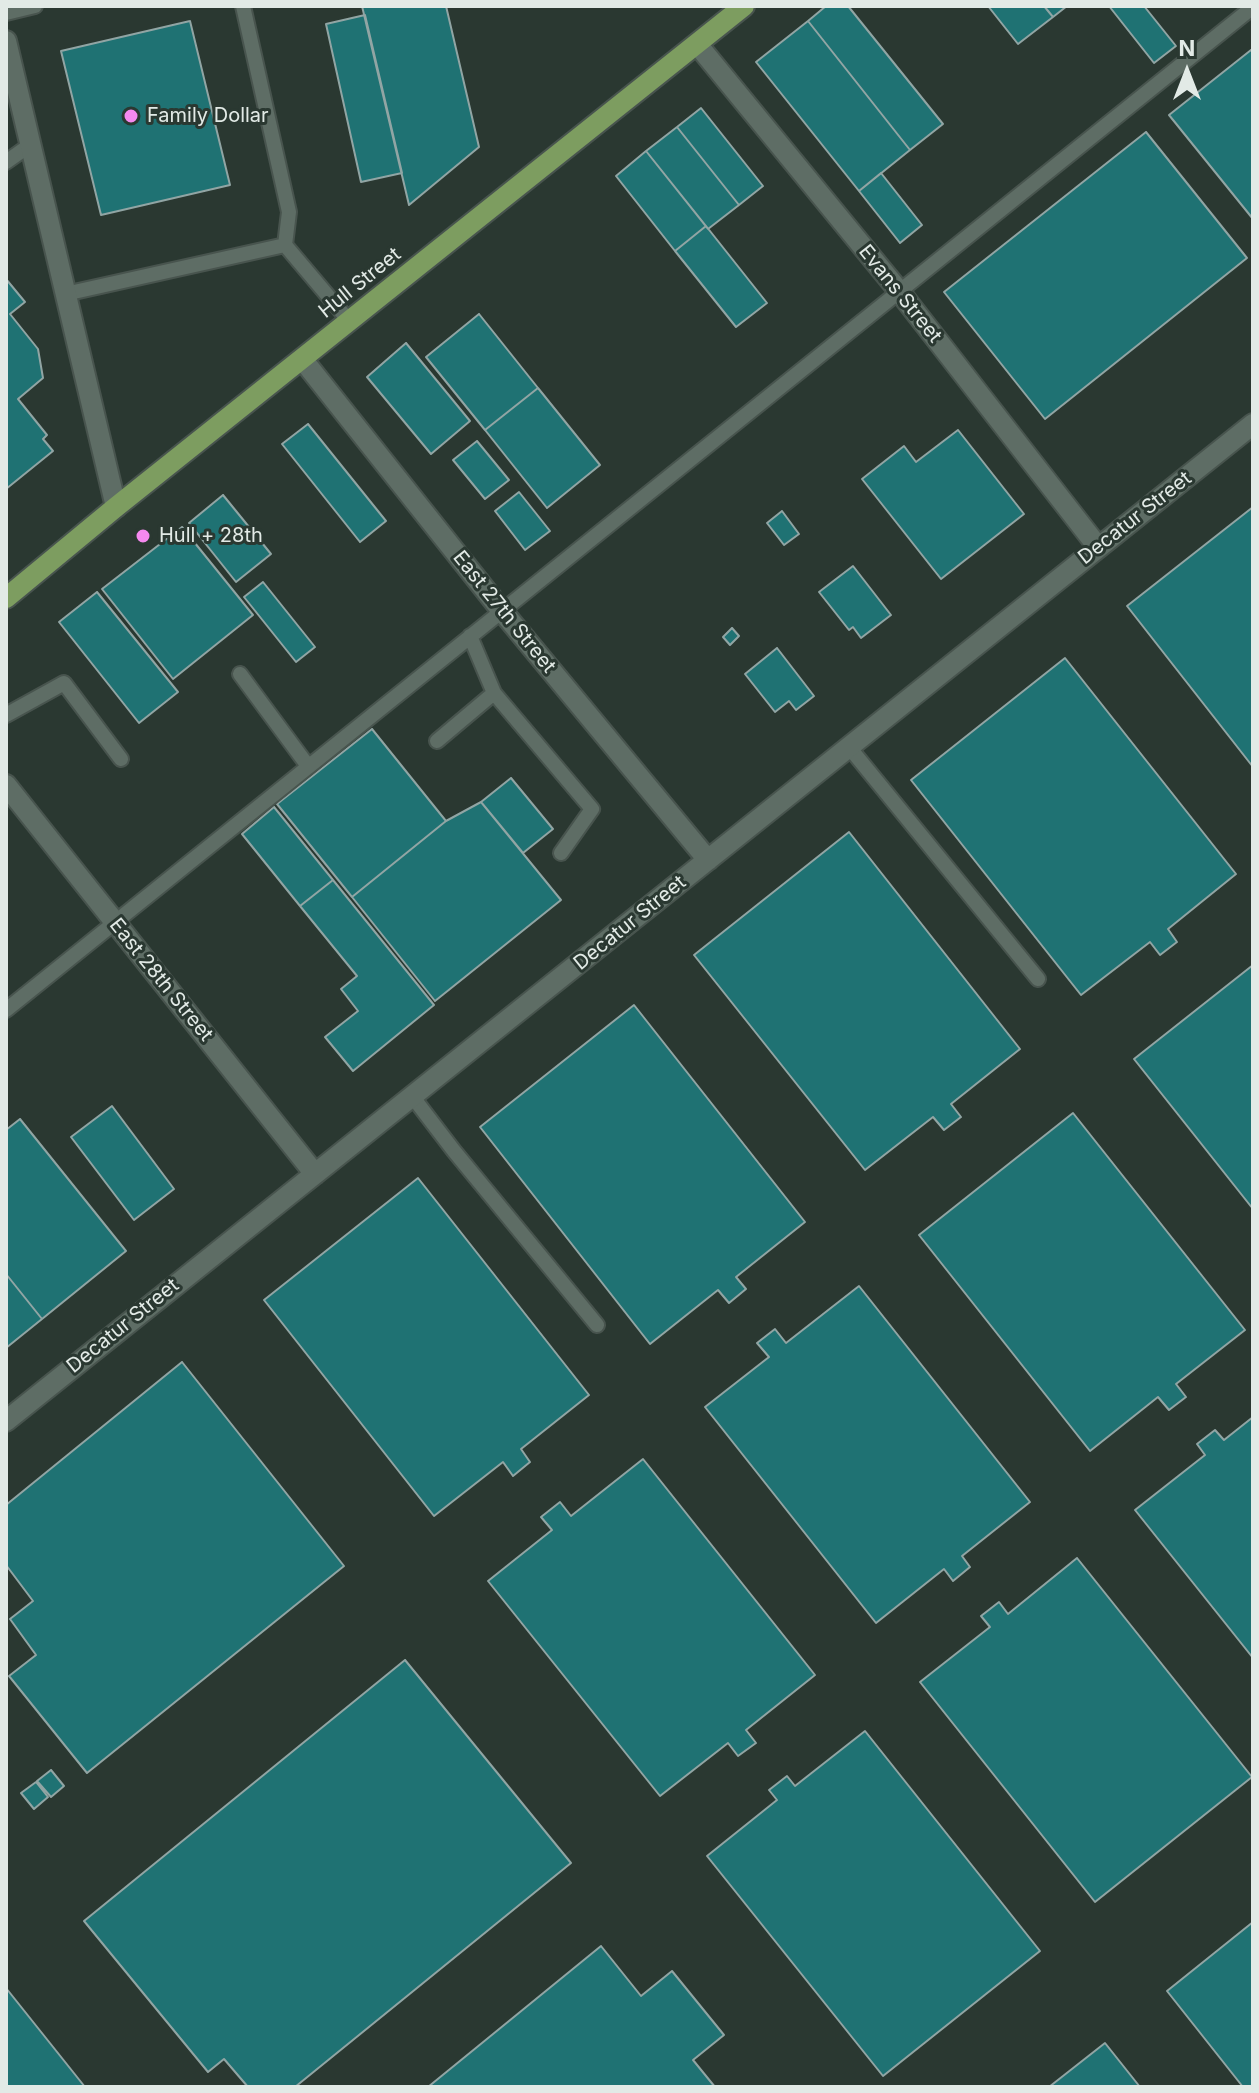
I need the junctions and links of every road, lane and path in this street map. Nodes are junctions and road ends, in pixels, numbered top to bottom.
1 (35, 6) edge
2 (243, 6) edge
3 (744, 6) edge
4 (1253, 7) edge
5 (6, 13) edge
6 (6, 41) edge
7 (697, 44) junction
8 (30, 145) junction
9 (6, 162) edge
10 (285, 245) junction
11 (899, 291) junction
12 (65, 294) junction
13 (350, 322) junction
14 (303, 360) junction
15 (1253, 424) edge
16 (116, 507) junction
17 (1098, 547) junction
18 (6, 598) edge
19 (502, 611) junction
20 (470, 636) junction
21 (240, 674) dead end
22 (494, 693) junction
23 (6, 715) edge
24 (437, 741) dead end
25 (849, 747) junction
26 (121, 759) dead end
27 (308, 766) junction
28 (6, 785) edge
29 (561, 853) dead end
30 (708, 860) junction
31 (115, 922) junction
32 (1038, 979) dead end
33 (6, 1010) edge
34 (412, 1096) junction
35 (315, 1174) junction
36 (597, 1325) dead end
37 (6, 1421) edge

1 - 5 lane
2 - 10 lane
3 - 7 main road, Hull Street
4 - 11 lane
6 - 8 street
7 - 11 street, Evans Street
7 - 13 main road, Hull Street
8 - 9 lane
8 - 12 street
10 - 12 lane
10 - 13 lane
11 - 17 street, Evans Street
11 - 19 lane
12 - 16 street
13 - 14 main road, Hull Street
14 - 16 main road, Hull Street
14 - 19 street, East 27th Street
15 - 17 street, Decatur Street
16 - 18 main road, Hull Street
17 - 25 street, Decatur Street
19 - 20 lane
19 - 30 street, East 27th Street
20 - 22 lane
20 - 27 lane
21 - 27 lane
22 - 24 lane
22 - 29 lane
23 - 26 lane
25 - 30 street, Decatur Street
25 - 32 lane
27 - 31 lane
28 - 31 street, East 28th Street
30 - 34 street, Decatur Street
31 - 33 lane
31 - 35 street, East 28th Street
34 - 35 street, Decatur Street
34 - 36 lane
35 - 37 street, Decatur Street

